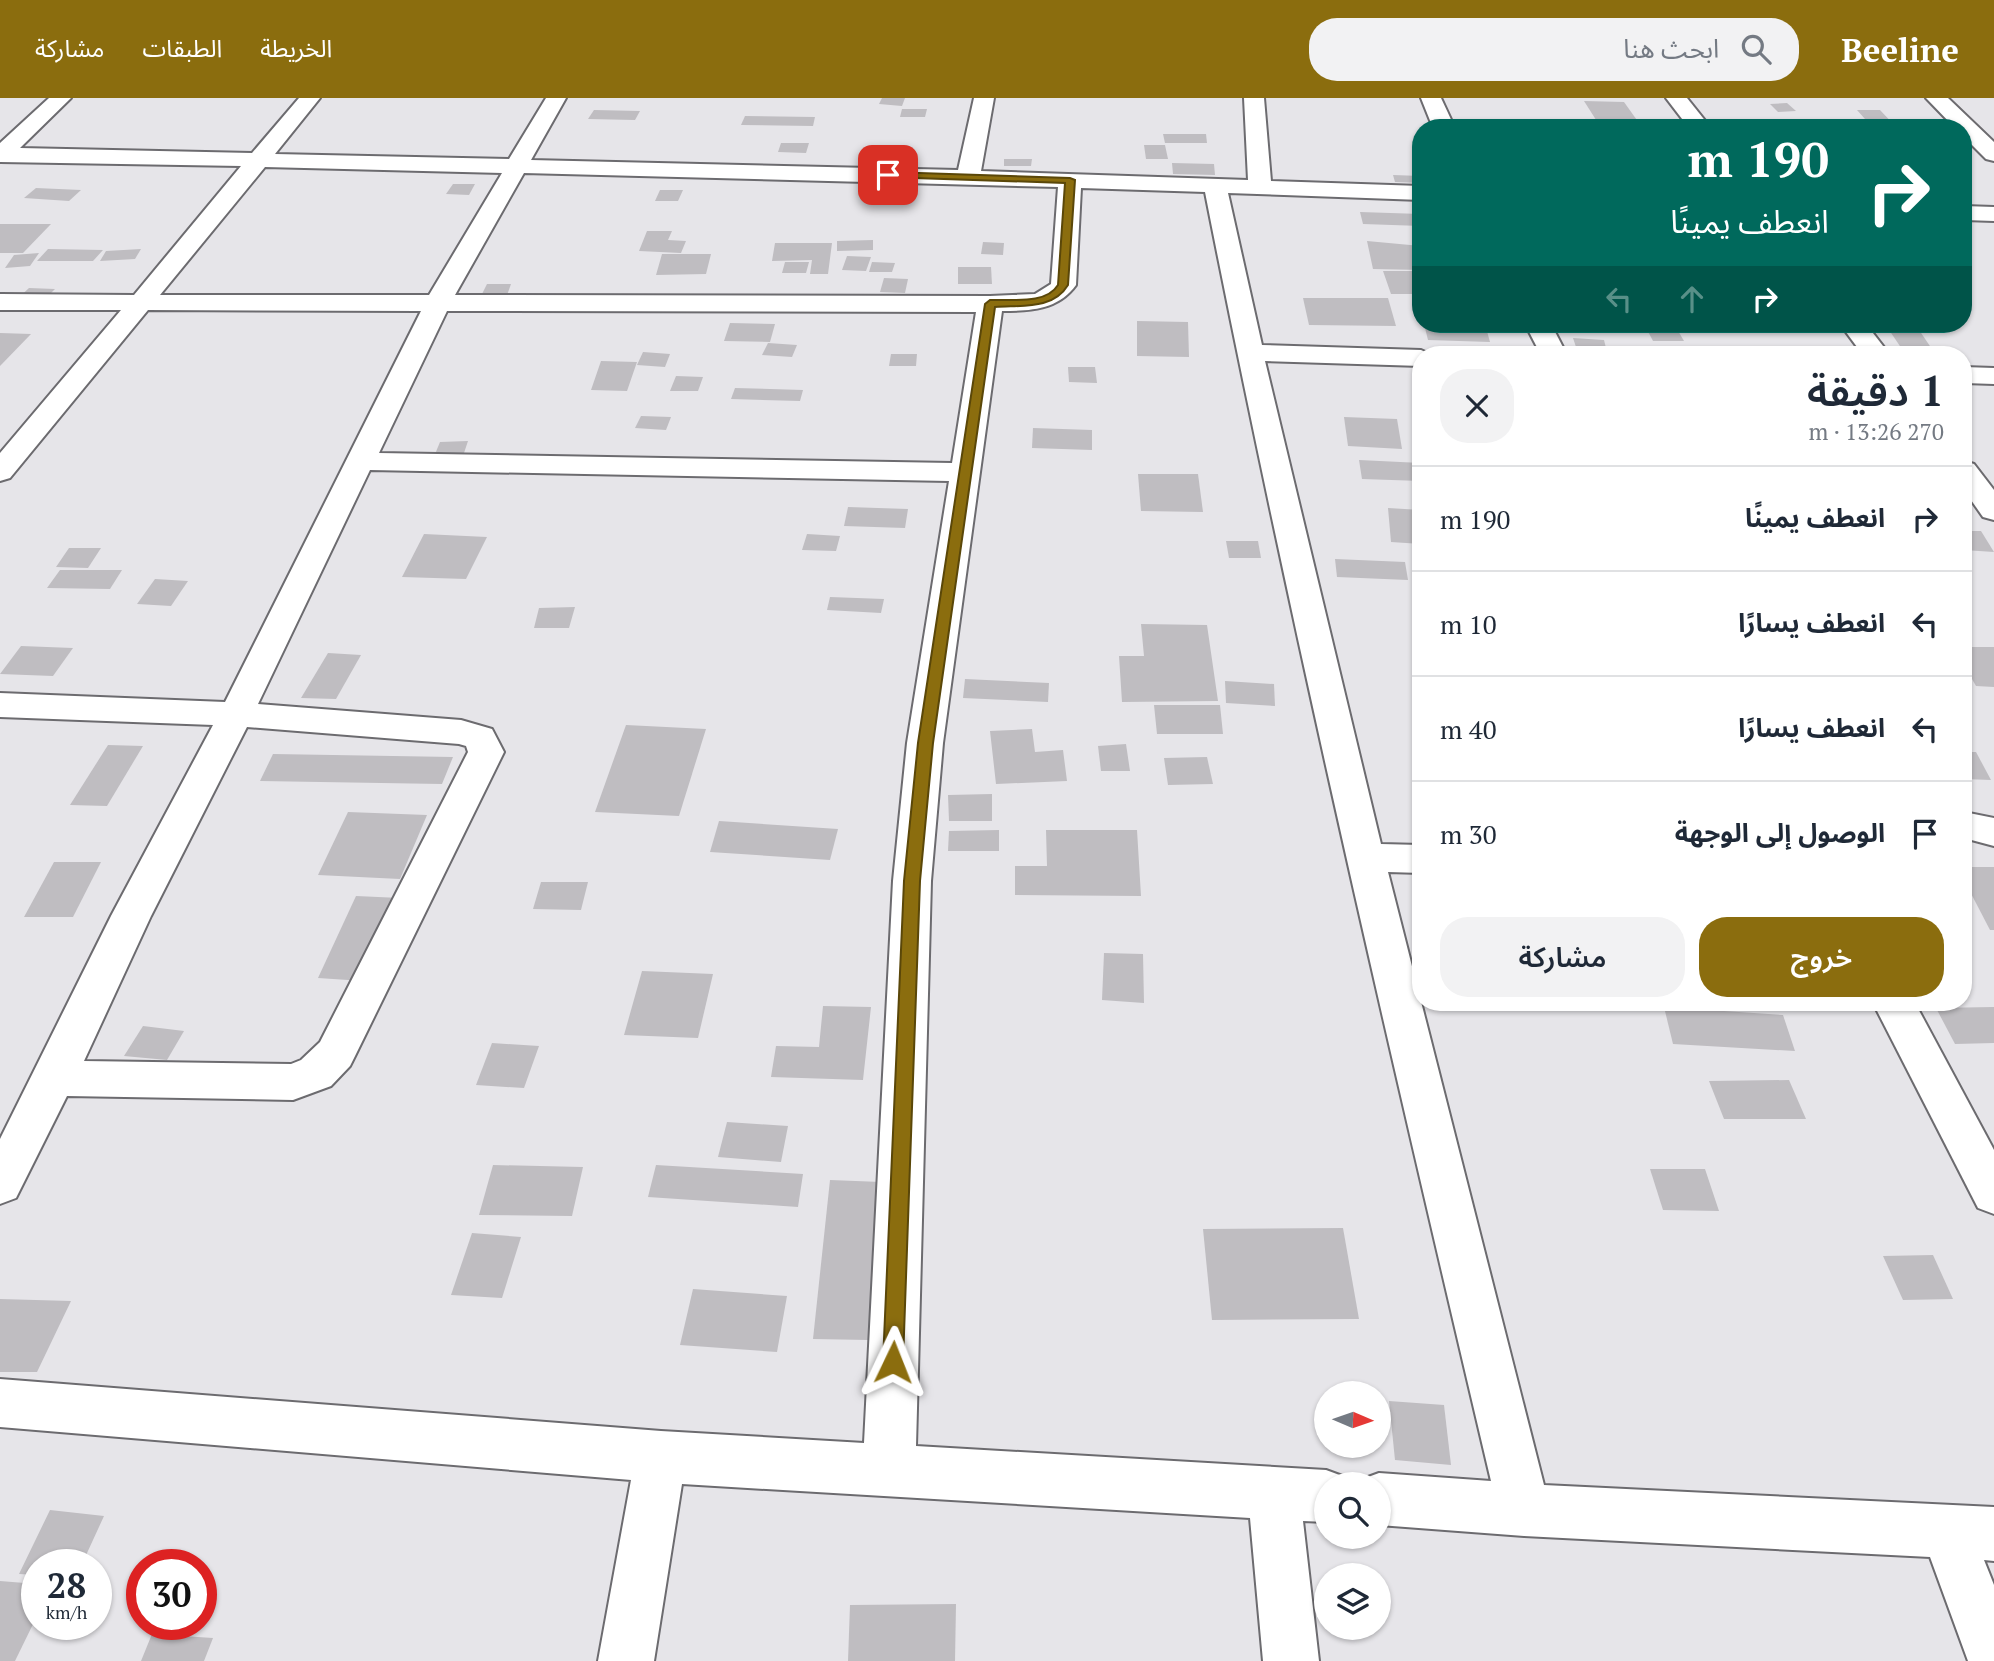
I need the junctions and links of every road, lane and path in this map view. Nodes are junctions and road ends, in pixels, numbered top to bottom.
1 (61, 98) edge
2 (310, 98) edge
3 (556, 98) edge
4 (984, 98) edge
5 (1254, 98) edge
6 (1431, 98) edge
7 (1676, 98) edge
8 (1936, 98) edge
9 (1440, 119) edge
10 (1693, 119) edge
11 (1958, 119) edge
12 (1972, 133) edge
13 (0, 154) edge
14 (1994, 154) edge
15 (260, 159) junction
16 (515, 166) junction
17 (968, 177) junction
18 (1070, 180) junction
19 (1215, 185) junction
20 (1260, 187) junction
21 (1412, 193) edge
22 (1972, 213) edge
23 (1994, 214) edge
24 (0, 302) edge
25 (139, 302) junction
26 (438, 302) junction
27 (990, 304) junction
28 (1249, 353) junction
29 (1412, 358) edge
30 (1972, 375) edge
31 (1994, 376) edge
32 (359, 461) junction
33 (0, 472) edge
34 (964, 472) junction
35 (1972, 481) edge
36 (1994, 511) edge
37 (0, 705) edge
38 (236, 714) junction
39 (1972, 827) edge
40 (1994, 832) edge
41 (1365, 858) junction
42 (1412, 859) edge
43 (1898, 1011) edge
44 (54, 1078) junction
45 (0, 1184) edge
46 (1994, 1194) edge
47 (0, 1403) edge
48 (662, 1457) junction
49 (889, 1469) junction
50 (1274, 1493) junction
51 (1314, 1495) edge
52 (1391, 1500) edge
53 (1524, 1510) junction
54 (1970, 1532) edge
55 (1994, 1656) edge
56 (626, 1661) edge
57 (1291, 1661) edge

1 - 13 street
2 - 15 street
3 - 16 street
4 - 17 street
5 - 20 street
6 - 9 street
7 - 10 street
8 - 11 street
12 - 14 street
13 - 15 street
15 - 16 street
15 - 25 street
16 - 17 street
16 - 26 street
17 - 18 street
18 - 19 street
18 - 27 street
19 - 20 street
19 - 28 street
20 - 21 street
22 - 23 street
24 - 25 street
25 - 26 street
25 - 33 street
26 - 27 street
26 - 32 street
27 - 34 street
28 - 29 street
28 - 41 street
30 - 31 street
32 - 34 street
32 - 38 street
34 - 49 street
35 - 36 street
37 - 38 street
38 - 44 street
38 - 44 street
39 - 40 street
41 - 42 street
41 - 53 street
43 - 46 street
44 - 45 street
47 - 48 street
48 - 49 street
48 - 56 street
49 - 50 street
50 - 51 street
50 - 57 street
52 - 53 street
53 - 54 street
54 - 55 street

